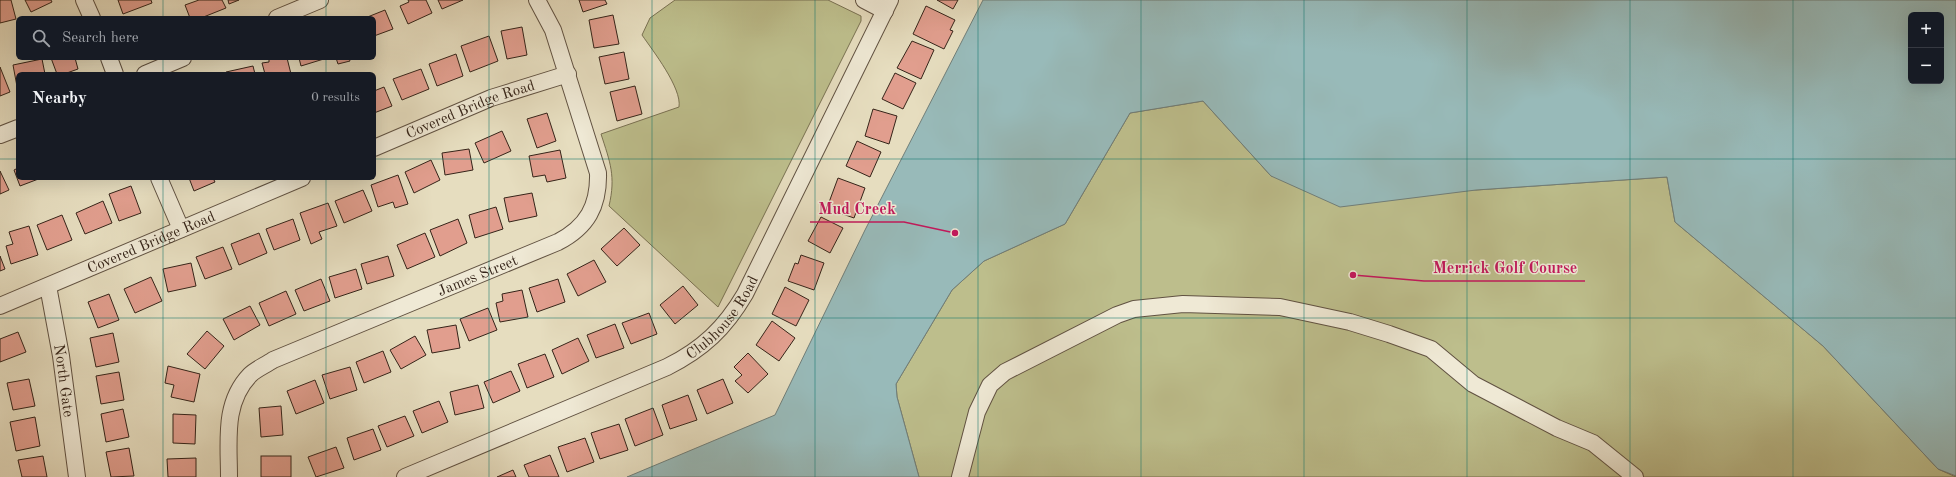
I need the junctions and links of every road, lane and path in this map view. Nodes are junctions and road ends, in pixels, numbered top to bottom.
1 (84, 0) edge
2 (320, 0) edge
3 (537, 0) edge
4 (864, 0) edge
5 (888, 5) edge
6 (91, 16) edge
7 (282, 16) edge
8 (110, 60) edge
9 (178, 60) edge
10 (114, 72) edge
11 (150, 72) edge
12 (568, 74) junction
13 (16, 129) edge
14 (0, 135) edge
15 (376, 147) edge
16 (160, 180) edge
17 (297, 180) edge
18 (180, 229) junction
19 (48, 286) junction
20 (0, 306) edge
21 (77, 477) edge
22 (229, 477) edge
23 (405, 477) edge
24 (960, 477) edge
25 (1635, 477) edge

1 - 6 street
2 - 7 street
3 - 12 street, James Street
4 - 5 street
5 - 23 street, Clubhouse Road
8 - 10 street
9 - 11 street
12 - 15 street, Covered Bridge Road
12 - 22 street, James Street
13 - 14 street
16 - 18 street
17 - 18 street, Covered Bridge Road
18 - 19 street, Covered Bridge Road
19 - 20 street, Covered Bridge Road
19 - 21 street, North Gate
24 - 25 street

